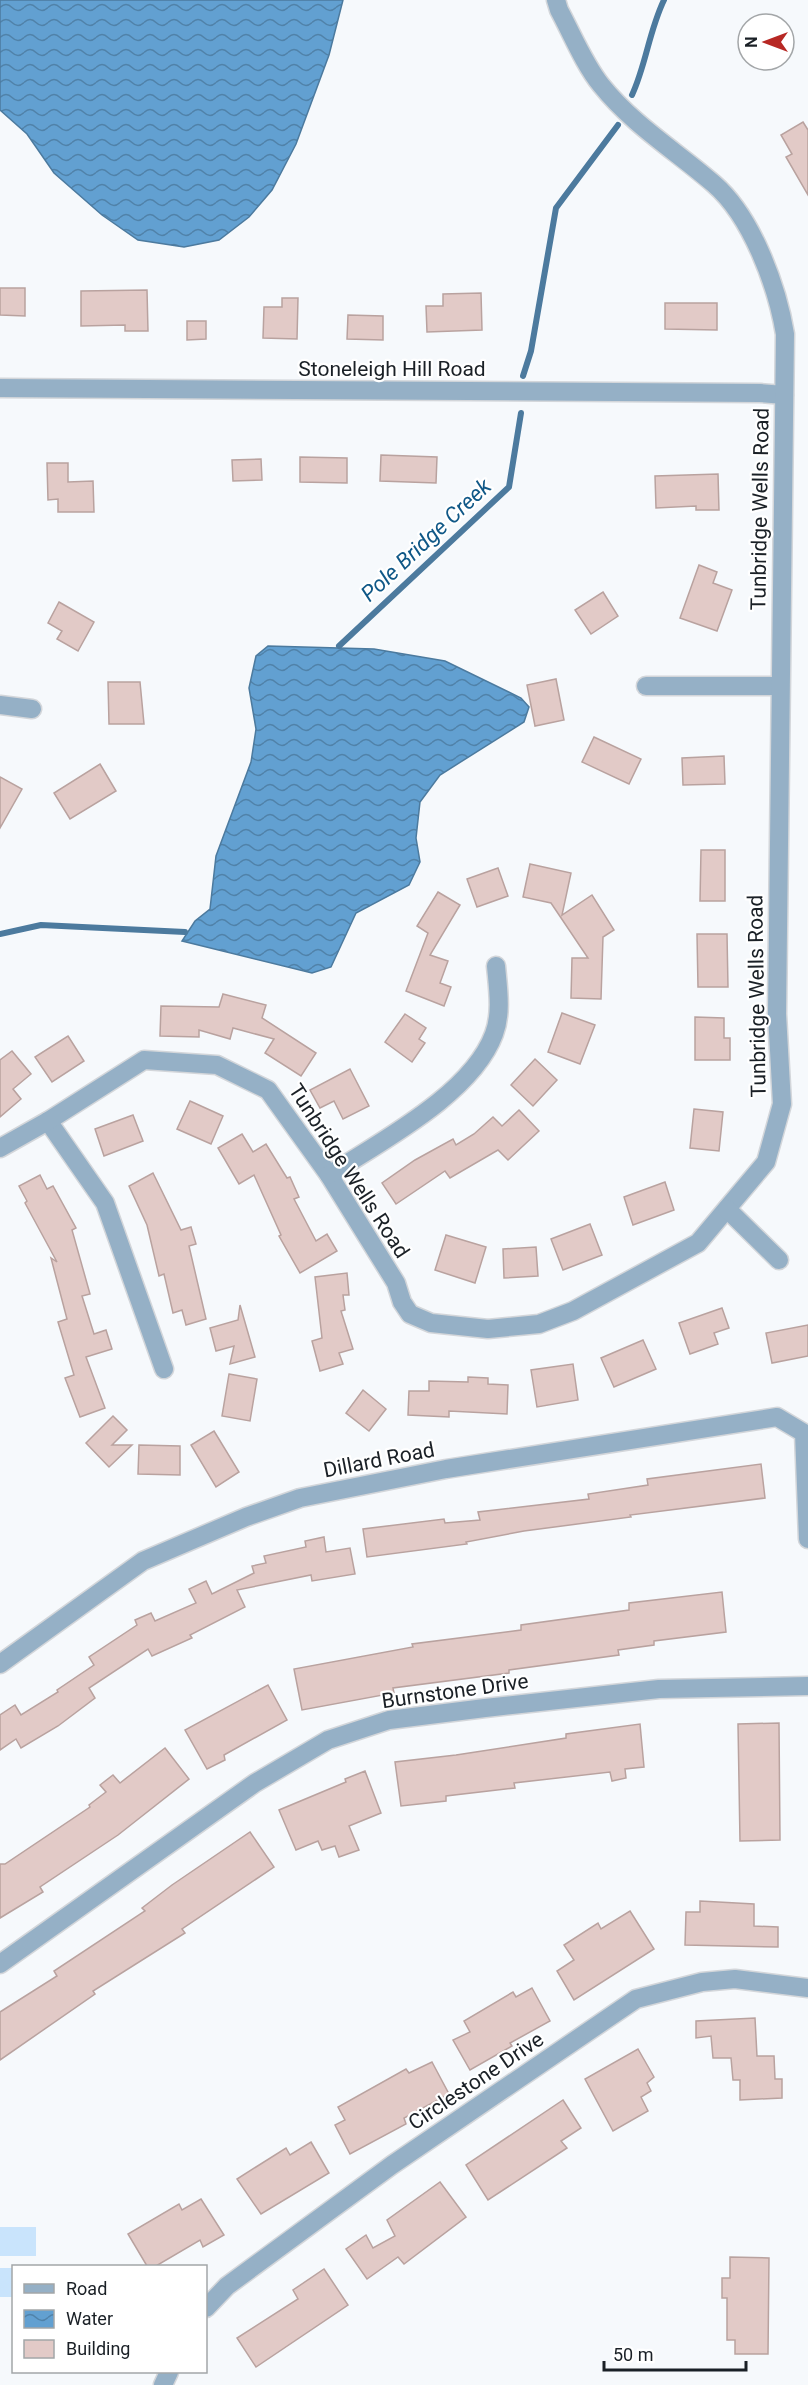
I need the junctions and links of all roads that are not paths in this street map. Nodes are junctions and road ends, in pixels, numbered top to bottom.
1 (556, 0) edge
2 (0, 388) edge
3 (784, 395) junction
4 (646, 686) dead end
5 (780, 686) junction
6 (0, 705) edge
7 (32, 709) dead end
8 (496, 966) dead end
9 (48, 1121) junction
10 (0, 1148) edge
11 (329, 1175) junction
12 (727, 1209) junction
13 (779, 1260) dead end
14 (164, 1369) dead end
15 (808, 1539) edge
16 (0, 1664) edge
17 (808, 1686) edge
18 (0, 1964) edge
19 (808, 1988) edge
20 (207, 2307) edge

1 - 3 street, Tunbridge Wells Road
2 - 3 street, Stoneleigh Hill Road
3 - 5 street, Tunbridge Wells Road
4 - 5 street
5 - 12 street, Tunbridge Wells Road
6 - 7 street
8 - 11 street
9 - 10 street, Tunbridge Wells Road
9 - 11 street, Tunbridge Wells Road
9 - 14 street
11 - 12 street, Tunbridge Wells Road
12 - 13 street
15 - 16 street, Dillard Road
17 - 18 street, Burnstone Drive
19 - 20 street, Circlestone Drive

